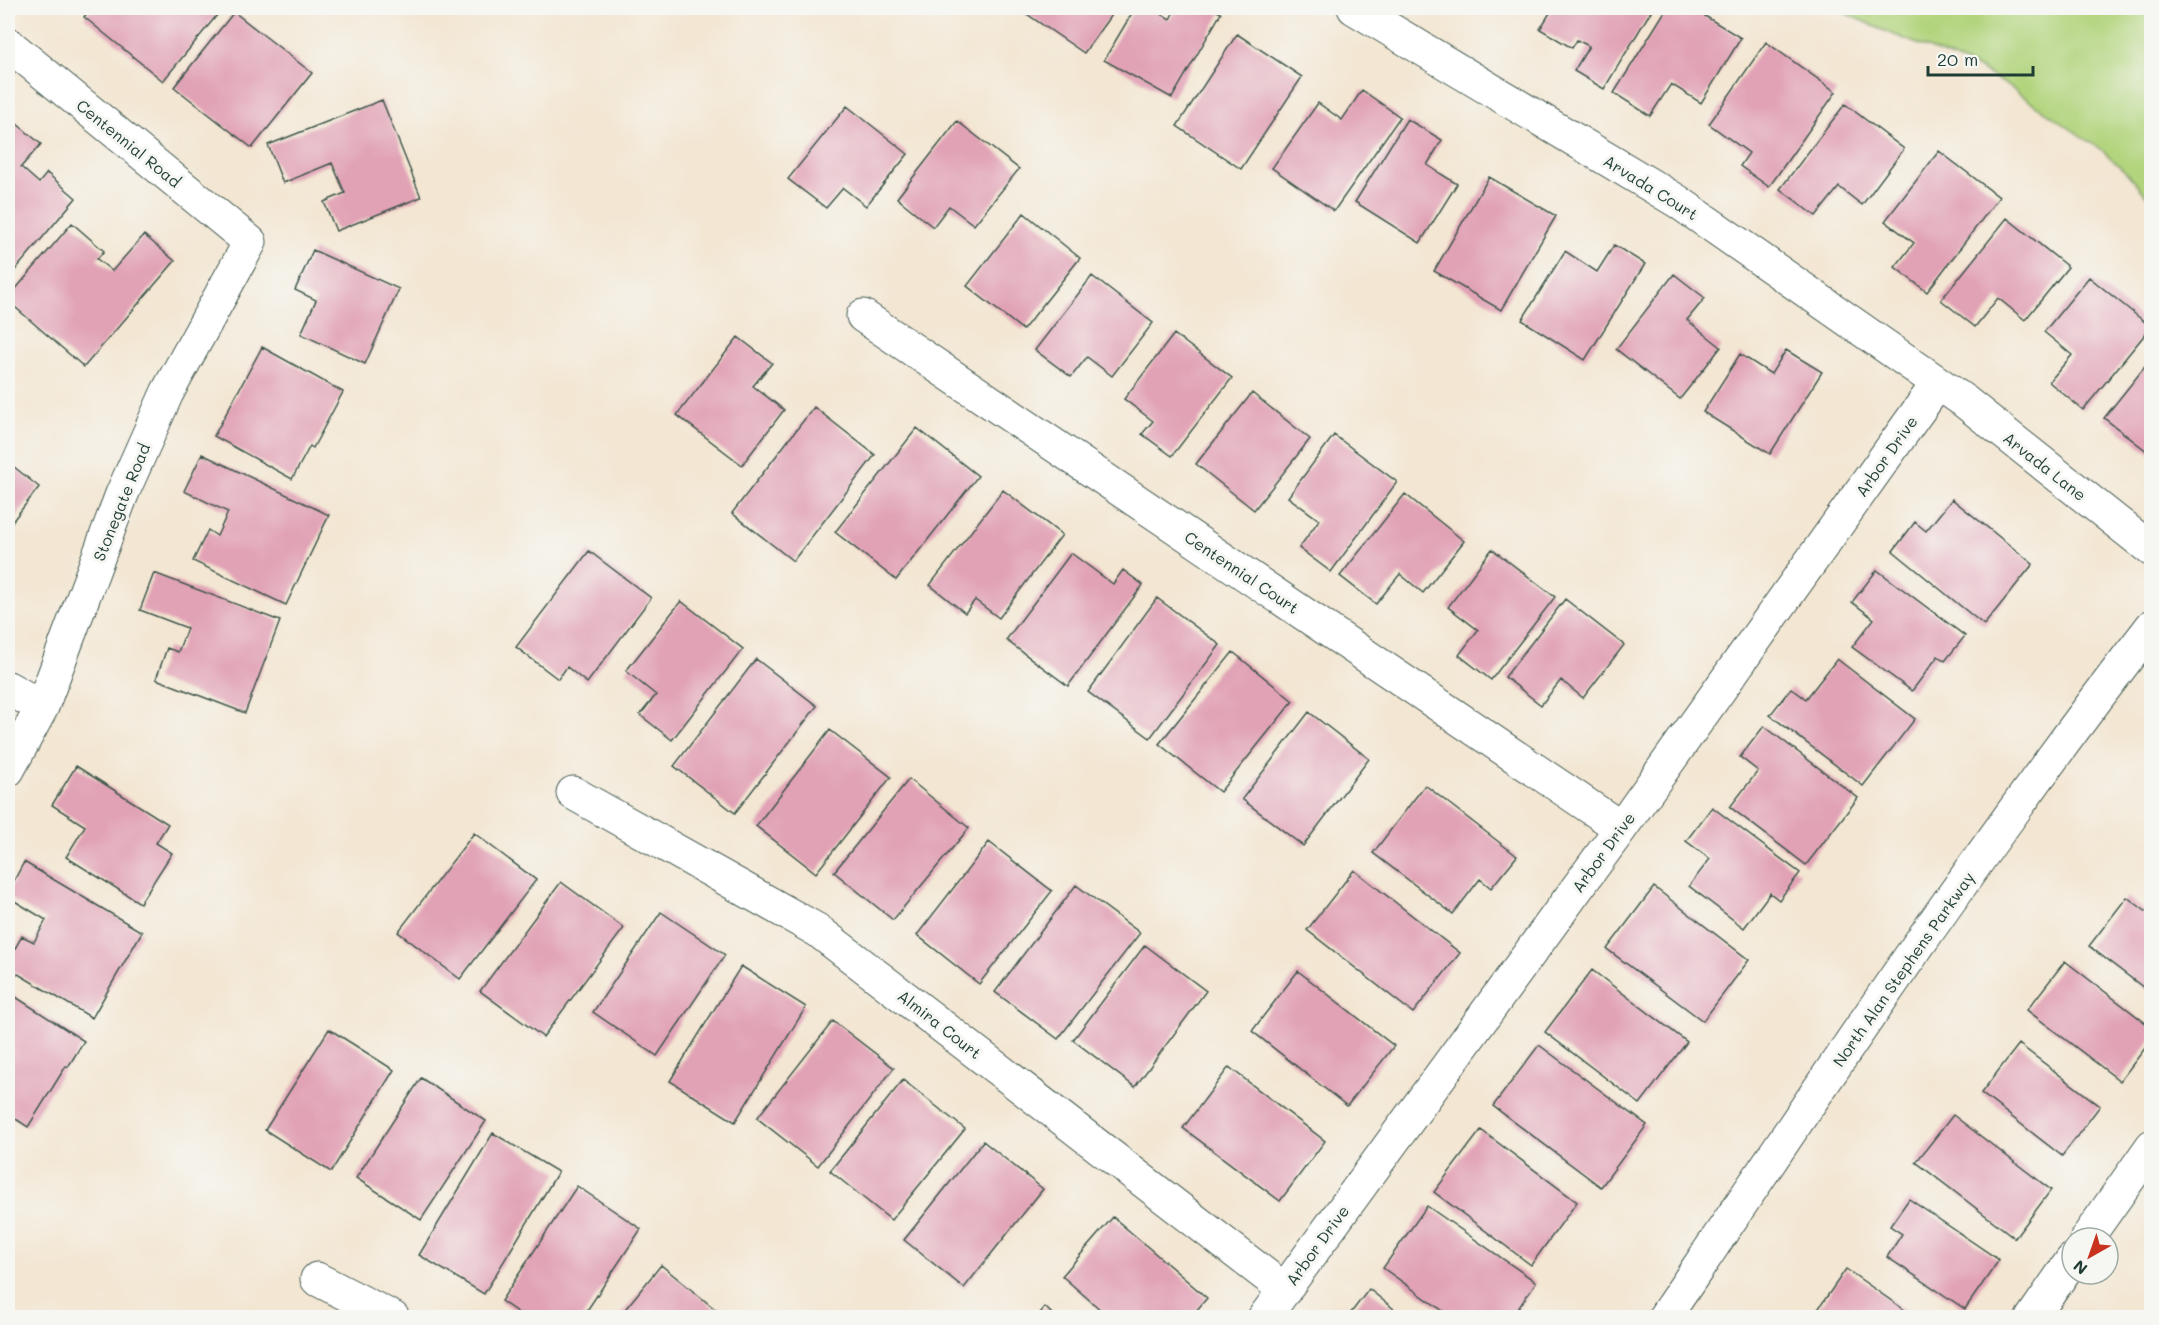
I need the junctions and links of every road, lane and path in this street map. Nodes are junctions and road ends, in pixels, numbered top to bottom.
1 (1354, 8) edge
2 (8, 44) edge
3 (250, 242) joint
4 (863, 316) dead end
5 (1938, 383) junction
6 (2151, 550) edge
7 (2151, 626) edge
8 (8, 688) edge
9 (42, 706) junction
10 (8, 770) edge
11 (573, 793) dead end
12 (1621, 828) junction
13 (2151, 1146) edge
14 (2095, 1226) edge
15 (2060, 1277) edge
16 (317, 1279) dead end
17 (1285, 1290) junction
18 (393, 1317) edge
19 (1264, 1317) edge
20 (1664, 1317) edge
21 (2032, 1317) edge

1 - 5 street, Arvada Court
2 - 3 street, Centennial Road
3 - 9 street, Stonegate Road
4 - 12 street, Centennial Court
5 - 6 street, Arvada Lane
5 - 12 street, Arbor Drive
7 - 20 street, North Alan Stephens Parkway
8 - 9 street
9 - 10 street, Stonegate Road
11 - 17 street, Almira Court
12 - 17 street, Arbor Drive
13 - 14 street
15 - 21 street
16 - 18 street
17 - 19 street, Arbor Drive

